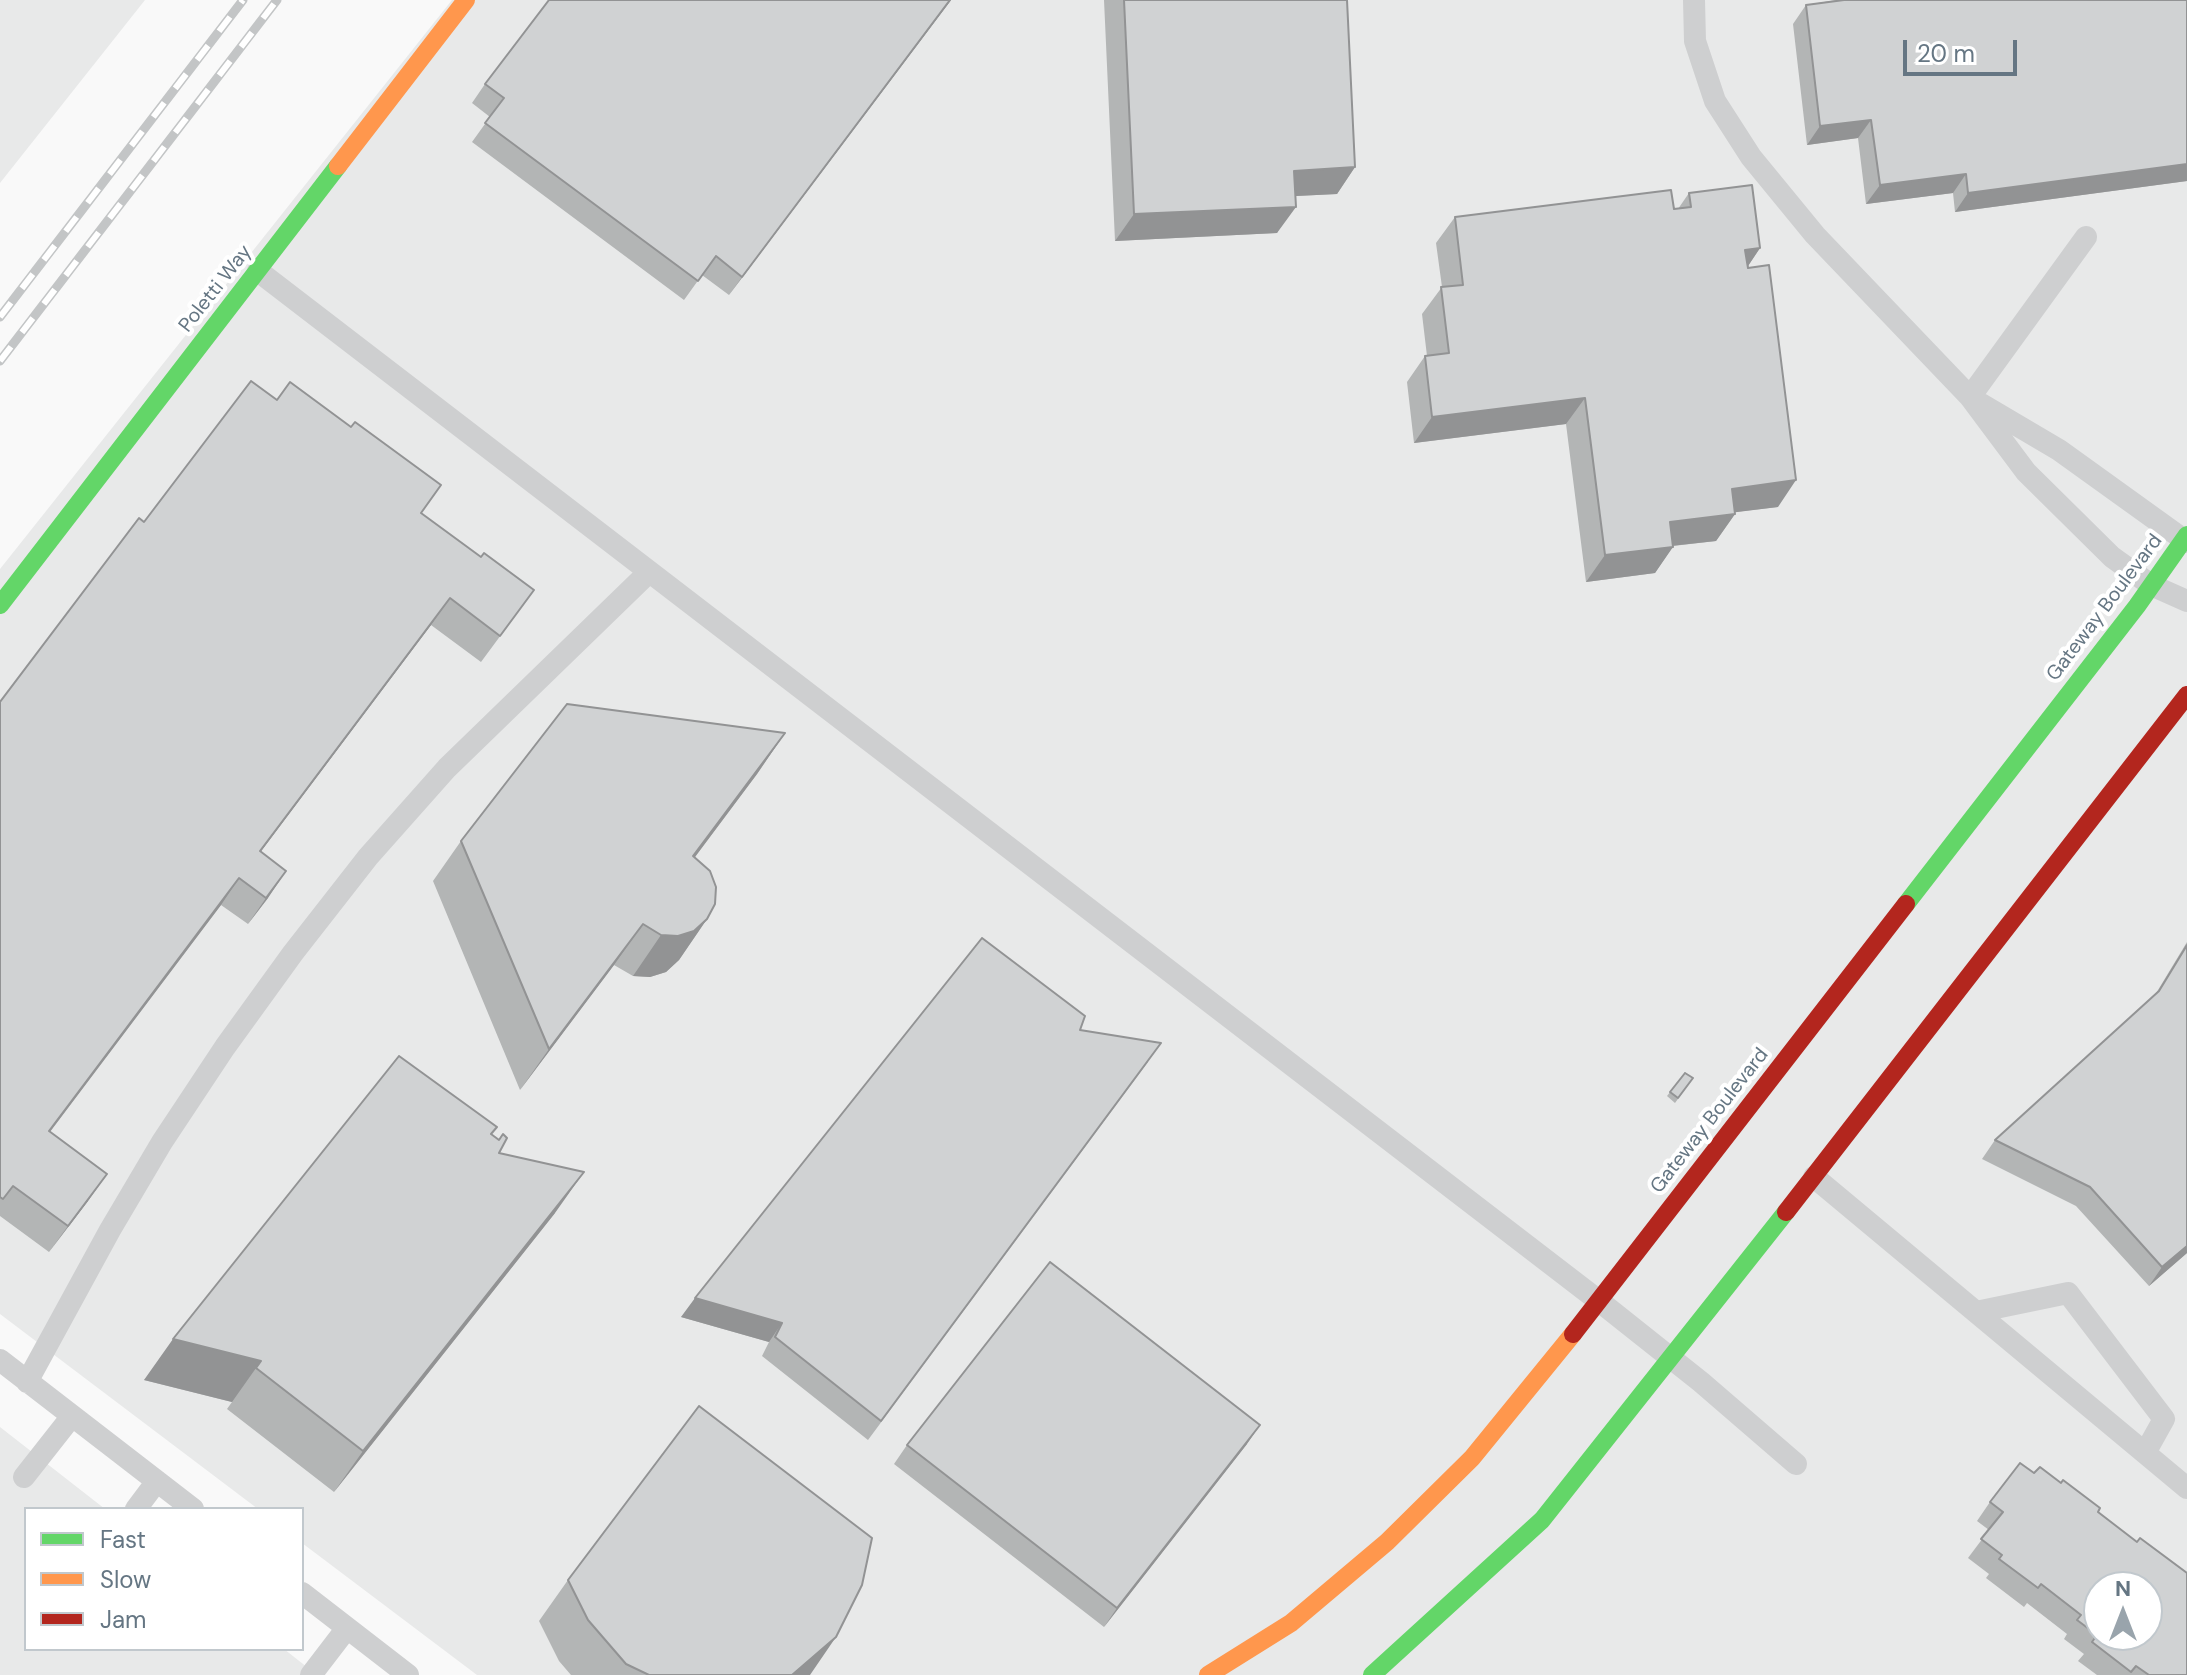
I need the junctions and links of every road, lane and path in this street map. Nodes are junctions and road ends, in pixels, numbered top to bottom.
1 (466, 0) edge
2 (1694, 0) edge
3 (2086, 237) dead end
4 (258, 271) junction
5 (1970, 397) junction
6 (2186, 539) edge
7 (649, 572) junction
8 (2151, 585) junction
9 (2187, 601) edge
10 (0, 605) edge
11 (2187, 695) edge
12 (1814, 1177) junction
13 (1599, 1301) junction
14 (1976, 1312) junction
15 (1672, 1359) junction
16 (0, 1360) edge
17 (27, 1382) junction
18 (72, 1416) junction
19 (2145, 1453) junction
20 (1796, 1464) dead end
21 (24, 1477) dead end
22 (157, 1481) junction
23 (2187, 1488) edge
24 (138, 1507) edge
25 (190, 1507) edge
26 (304, 1595) edge
27 (347, 1628) junction
28 (311, 1675) edge
29 (408, 1675) edge
30 (1208, 1675) edge
31 (1372, 1675) edge

1 - 4 main road, Poletti Way
2 - 5 lane
3 - 5 lane
4 - 7 lane
4 - 10 main road, Poletti Way
5 - 6 lane
5 - 8 lane
6 - 8 main road, Gateway Boulevard
7 - 13 lane
7 - 17 lane
8 - 9 lane
8 - 13 main road, Gateway Boulevard
11 - 12 main road
12 - 14 lane
12 - 15 main road
13 - 15 lane
13 - 30 main road, Gateway Boulevard
14 - 19 lane
14 - 19 lane
15 - 20 lane
15 - 31 main road
16 - 17 lane
17 - 18 lane
18 - 21 lane
18 - 22 lane
19 - 23 lane
22 - 24 lane
22 - 25 lane
26 - 27 lane
27 - 28 lane
27 - 29 lane

